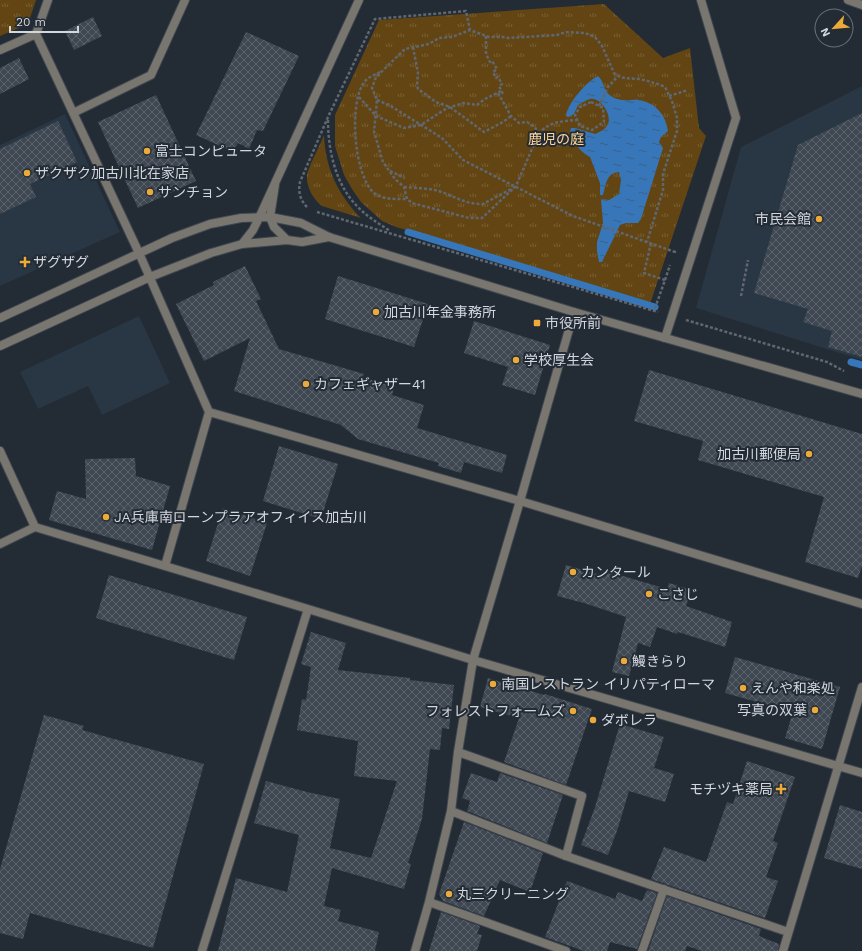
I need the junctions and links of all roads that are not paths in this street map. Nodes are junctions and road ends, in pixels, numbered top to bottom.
1 (48, 0) edge
2 (185, 0) edge
3 (359, 0) edge
4 (701, 0) edge
5 (848, 0) edge
6 (862, 5) edge
7 (36, 34) junction
8 (0, 50) edge
9 (73, 113) junction
10 (276, 180) junction
11 (270, 217) junction
12 (259, 218) junction
13 (329, 237) junction
14 (287, 240) junction
15 (242, 244) junction
16 (139, 253) junction
17 (150, 277) junction
18 (574, 312) junction
19 (0, 318) edge
20 (665, 338) junction
21 (0, 346) edge
22 (862, 394) edge
23 (209, 412) junction
24 (0, 451) edge
25 (520, 501) junction
26 (35, 527) junction
27 (0, 544) edge
28 (165, 566) junction
29 (862, 604) edge
30 (308, 609) junction
31 (473, 660) junction
32 (862, 687) edge
33 (458, 752) junction
34 (838, 766) junction
35 (862, 773) edge
36 (451, 811) junction
37 (566, 856) junction
38 (664, 890) junction
39 (429, 902) junction
40 (788, 932) junction
41 (202, 951) edge
42 (415, 951) edge
43 (566, 951) edge
44 (642, 951) edge
45 (783, 951) edge

1 - 7 street
2 - 9 street
3 - 10 street
4 - 20 street
5 - 6 street
7 - 8 street
7 - 9 street
9 - 16 street
10 - 11 street
10 - 12 street
11 - 12 street
11 - 13 street
11 - 14 street
12 - 15 street
12 - 16 street
13 - 14 street
13 - 18 street
14 - 15 street
15 - 17 street
16 - 17 street
16 - 19 street
17 - 21 street
17 - 23 street
18 - 20 street
18 - 25 street
20 - 22 street
23 - 25 street
23 - 28 street
24 - 26 street
25 - 29 street
25 - 31 street
26 - 27 street
26 - 28 street
28 - 30 street
30 - 31 street
30 - 41 street
31 - 33 street
31 - 34 street
32 - 34 street
33 - 36 street
33 - 37 street
34 - 35 street
34 - 40 street
36 - 37 street
36 - 39 street
37 - 38 street
38 - 40 street
38 - 44 street
39 - 42 street
39 - 43 street
40 - 45 street

